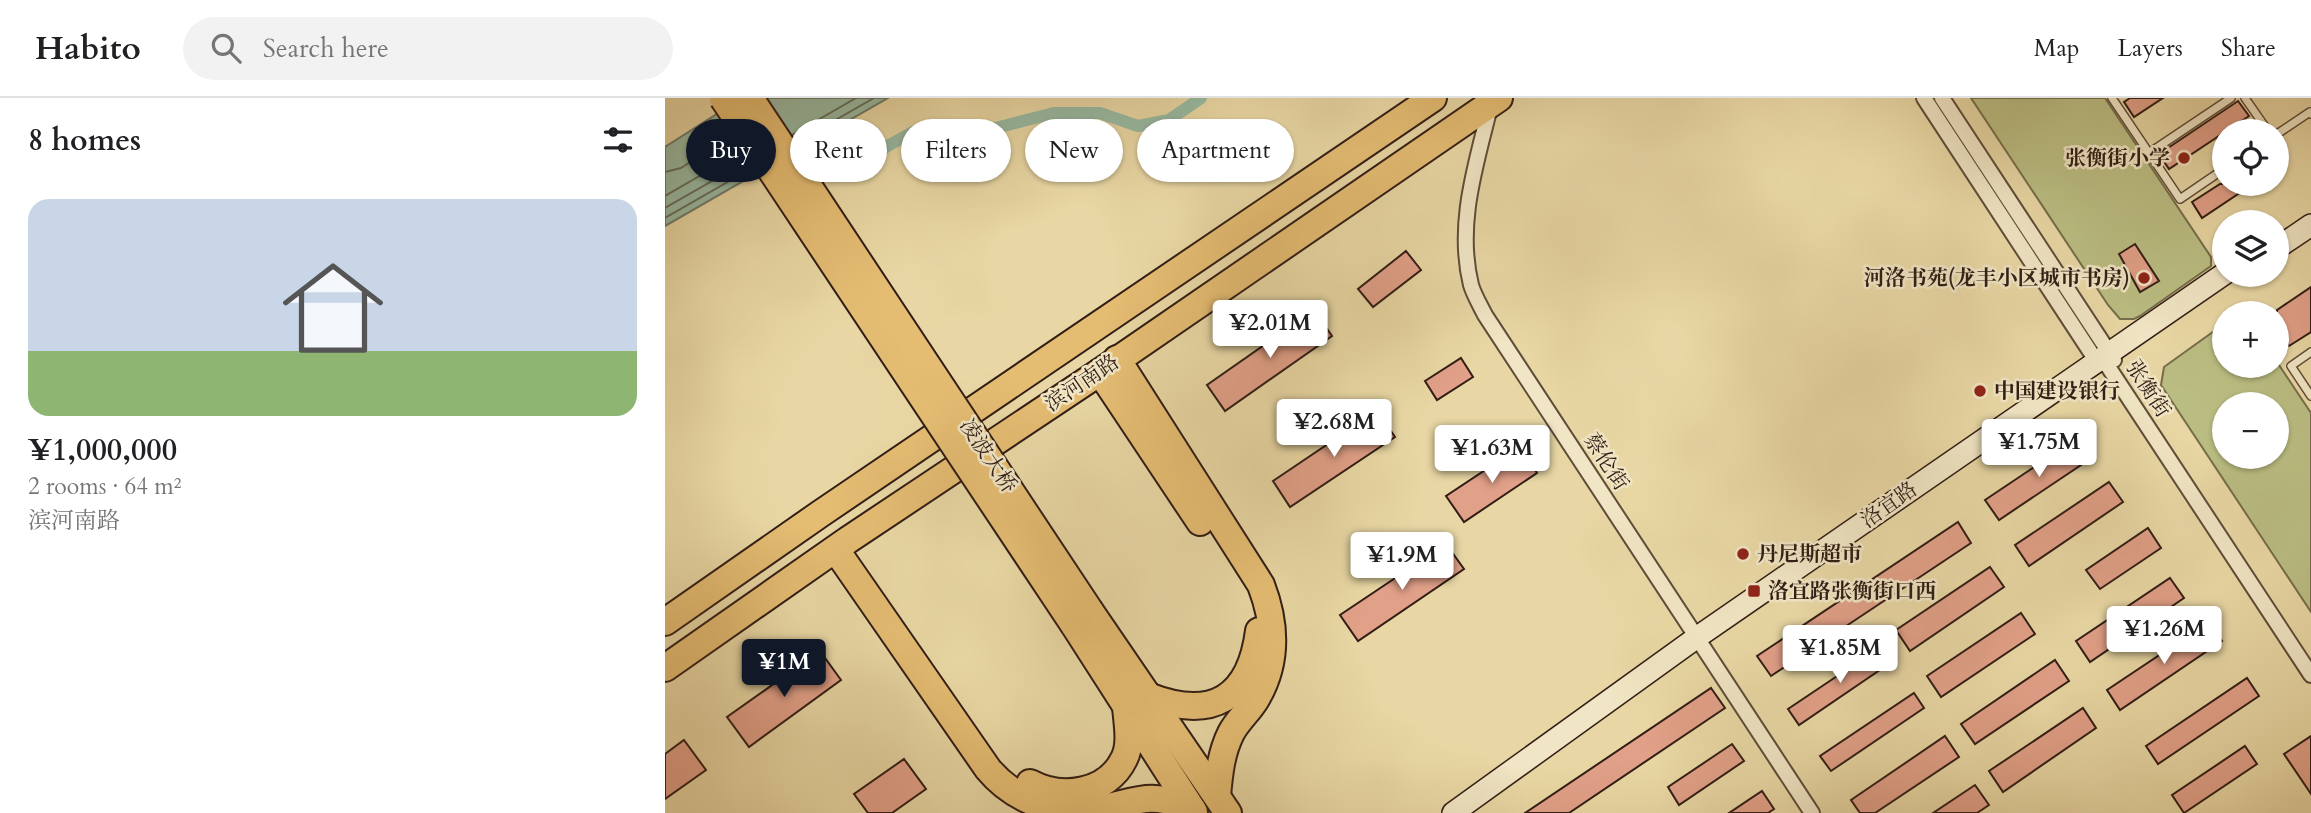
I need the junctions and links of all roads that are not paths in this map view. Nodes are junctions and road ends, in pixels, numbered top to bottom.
1 (723, 98) edge
2 (750, 98) edge
3 (1433, 98) edge
4 (1924, 98) edge
5 (1942, 98) edge
6 (2112, 98) edge
7 (2231, 98) edge
8 (2245, 98) edge
9 (1495, 101) edge
10 (2311, 114) edge
11 (2260, 119) edge
12 (2289, 126) edge
13 (2149, 153) junction
14 (2212, 177) edge
15 (2311, 214) edge
16 (2311, 225) edge
17 (2289, 230) edge
18 (2289, 240) edge
19 (2212, 283) edge
20 (2220, 287) edge
21 (2311, 352) edge
22 (2107, 360) junction
23 (1109, 366) junction
24 (2311, 396) edge
25 (842, 545) junction
26 (1082, 618) junction
27 (665, 622) edge
28 (1698, 642) junction
29 (2311, 659) edge
30 (665, 668) edge
31 (2311, 674) edge
32 (1137, 701) junction
33 (1222, 804) edge
34 (1194, 811) edge
35 (1453, 813) edge
36 (1468, 813) edge
37 (1812, 813) edge

1 - 26 highway, 凌波大桥, bridge
2 - 26 highway, 凌波大桥, bridge
3 - 27 highway, 滨河南路
4 - 22 street, 张衡街
5 - 22 street, 张衡街
6 - 13 lane
7 - 13 lane
8 - 11 lane
9 - 23 highway, 滨河南路
9 - 28 street, 蔡伦街
10 - 12 lane
13 - 14 lane
15 - 17 street
16 - 18 street
19 - 22 street, 洛宜路
20 - 22 street, 洛宜路
21 - 24 lane
22 - 28 street, 洛宜路
22 - 29 street, 张衡街
22 - 31 street, 张衡街
23 - 25 highway, 滨河南路
23 - 32 highway
23 - 33 highway
25 - 30 highway, 滨河南路
25 - 32 highway
25 - 34 highway
26 - 32 highway, 凌波大桥
28 - 35 street, 洛宜路
28 - 36 street, 洛宜路
28 - 37 street, 蔡伦街
32 - 33 highway, 凌波大桥
32 - 34 highway, 凌波大桥

